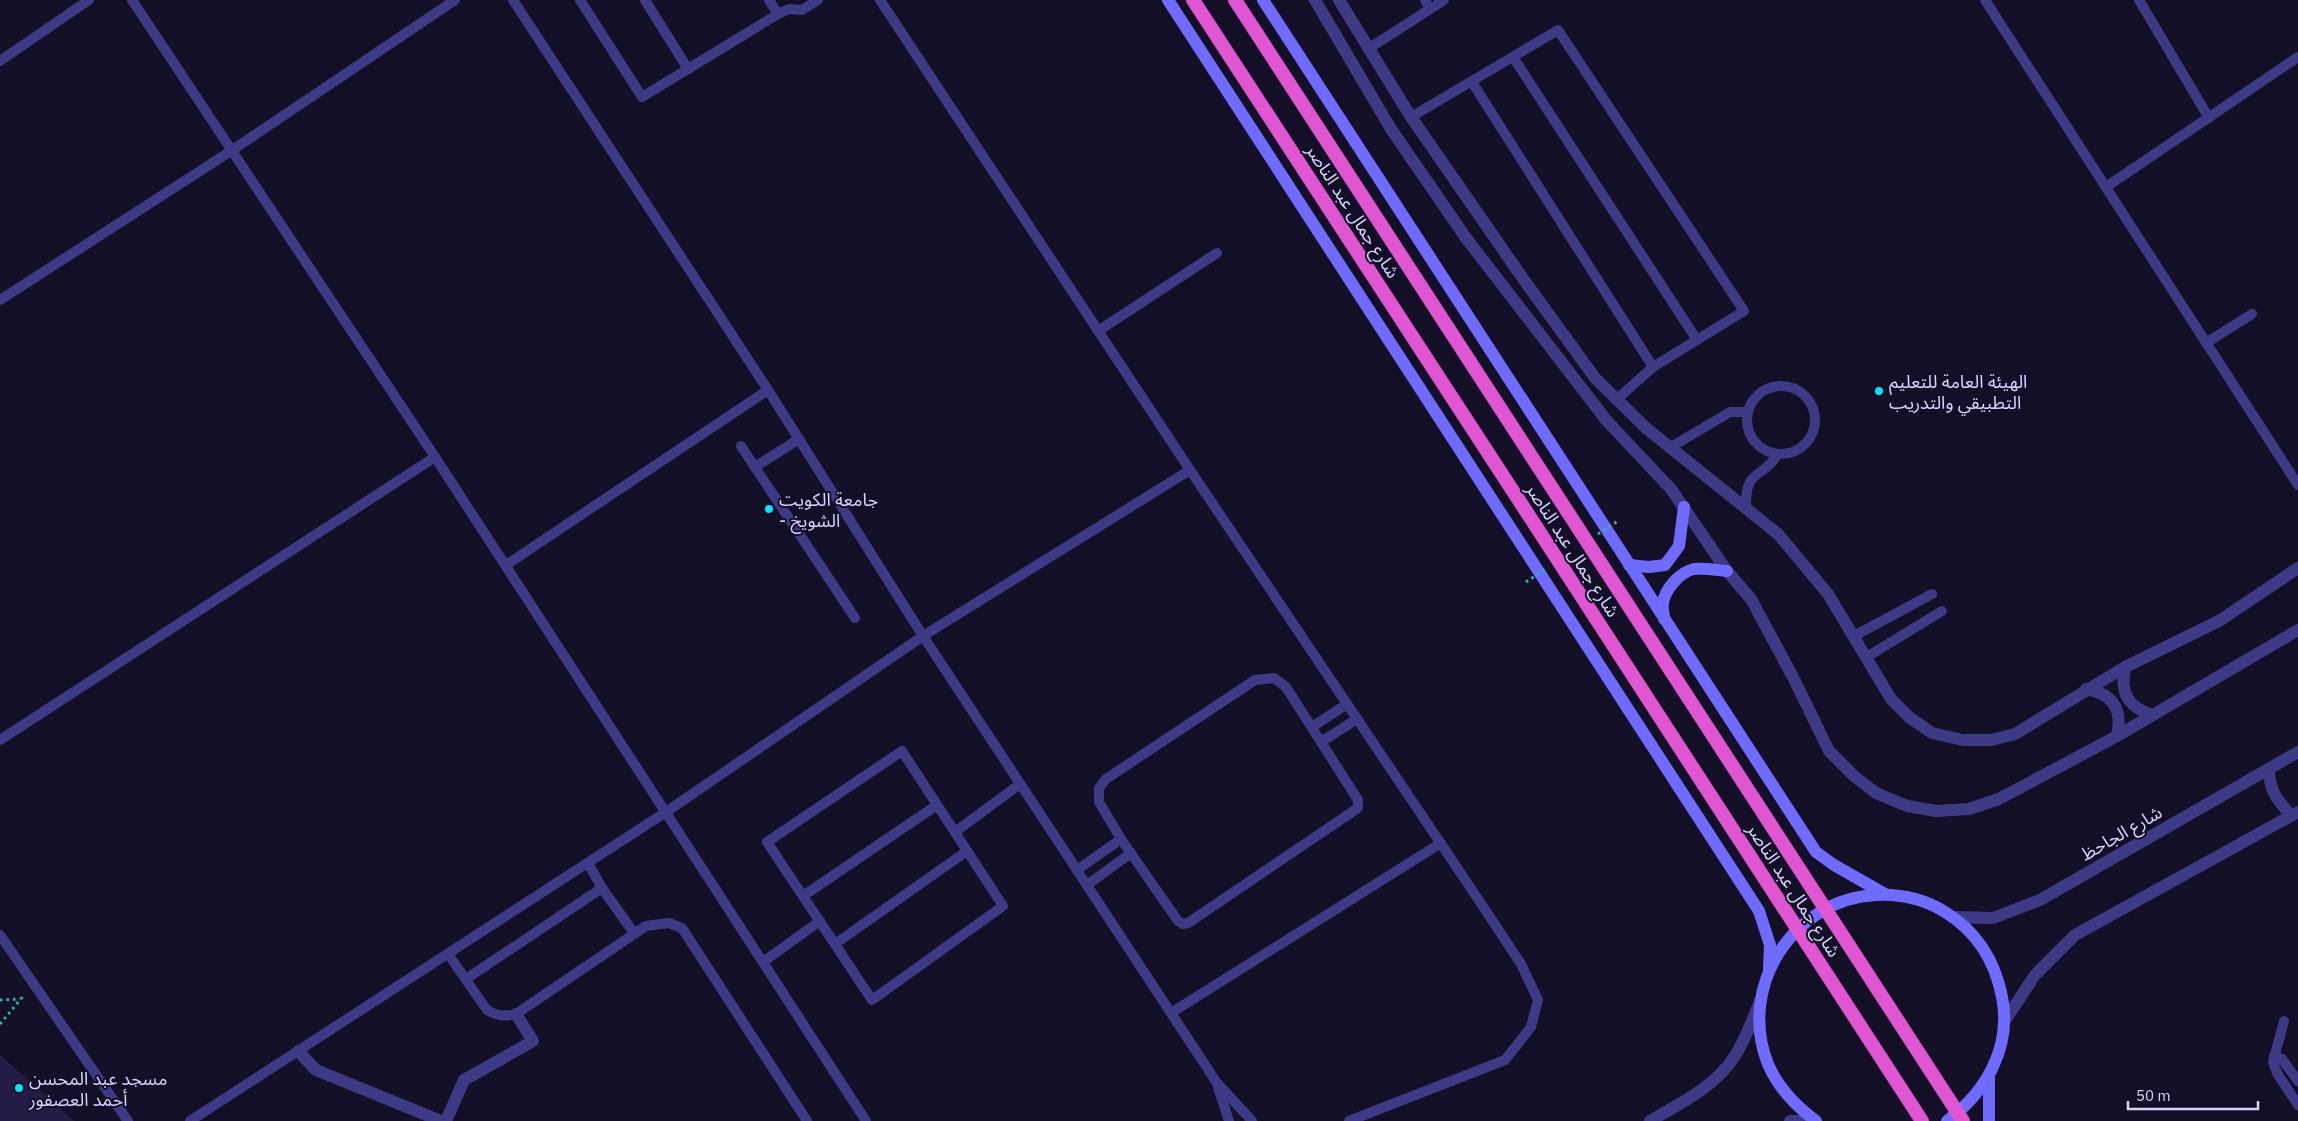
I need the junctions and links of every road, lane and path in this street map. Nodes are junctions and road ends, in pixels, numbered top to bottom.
1 (89, 0) edge
2 (132, 0) edge
3 (455, 0) edge
4 (513, 0) edge
5 (580, 0) edge
6 (646, 0) edge
7 (769, 0) edge
8 (795, 0) edge
9 (818, 0) edge
10 (880, 0) edge
11 (1168, 0) edge
12 (1194, 0) edge
13 (1235, 0) edge
14 (1263, 0) edge
15 (1315, 0) edge
16 (1339, 0) edge
17 (1444, 0) edge
18 (1985, 0) edge
19 (2139, 0) edge
20 (1428, 4) edge
21 (789, 9) junction
22 (778, 14) junction
23 (1368, 50) junction
24 (1513, 57) junction
25 (2298, 58) edge
26 (0, 61) edge
27 (688, 69) junction
28 (1472, 82) junction
29 (1411, 117) junction
30 (2209, 118) junction
31 (231, 151) junction
32 (2106, 187) junction
33 (1217, 253) dead end
34 (0, 300) edge
35 (2252, 314) dead end
36 (1098, 331) junction
37 (1697, 340) junction
38 (2206, 343) junction
39 (1653, 367) junction
40 (768, 390) junction
41 (1616, 400) junction
42 (1748, 412) junction
43 (799, 439) junction
44 (741, 446) dead end
45 (1671, 447) junction
46 (1777, 454) junction
47 (436, 457) junction
48 (755, 467) junction
49 (1190, 470) junction
50 (2298, 485) edge
51 (1746, 506) junction
52 (1684, 507) junction
53 (506, 565) junction
54 (1629, 565) junction
55 (2298, 568) edge
56 (1726, 571) junction
57 (1932, 594) dead end
58 (1942, 611) dead end
59 (855, 618) dead end
60 (1664, 619) junction
61 (2298, 630) edge
62 (923, 636) junction
63 (1854, 636) junction
64 (1865, 658) junction
65 (2124, 667) junction
66 (2086, 689) junction
67 (1347, 704) junction
68 (2152, 715) junction
69 (1357, 719) junction
70 (1312, 728) junction
71 (2117, 736) junction
72 (0, 740) edge
73 (1321, 742) junction
74 (2298, 752) edge
75 (2269, 769) junction
76 (1020, 784) junction
77 (938, 806) junction
78 (666, 812) junction
79 (2295, 814) edge
80 (954, 832) junction
81 (1121, 839) junction
82 (1441, 843) junction
83 (967, 851) junction
84 (1131, 853) junction
85 (588, 863) junction
86 (1077, 870) junction
87 (1087, 884) junction
88 (602, 888) junction
89 (1885, 894) junction
90 (803, 896) junction
91 (1953, 917) junction
92 (820, 921) junction
93 (634, 934) junction
94 (0, 935) edge
95 (835, 944) junction
96 (448, 954) junction
97 (763, 962) junction
98 (1769, 969) junction
99 (466, 979) junction
100 (34, 984) junction
101 (21, 999) junction
102 (0, 1000) edge
103 (1760, 1001) junction
104 (1171, 1013) junction
105 (516, 1014) junction
106 (2284, 1021) dead end
107 (2004, 1022) junction
108 (0, 1024) edge
109 (298, 1051) junction
110 (2274, 1056) junction
111 (1989, 1078) junction
112 (2298, 1080) edge
113 (1217, 1083) junction
114 (2298, 1105) edge
115 (128, 1121) edge
116 (190, 1121) edge
117 (441, 1121) edge
118 (446, 1121) edge
119 (807, 1121) edge
120 (866, 1121) edge
121 (1229, 1121) edge
122 (1252, 1121) edge
123 (1349, 1121) edge
124 (1650, 1121) edge
125 (1790, 1121) edge
126 (1808, 1121) edge
127 (1816, 1121) edge
128 (1922, 1121) edge
129 (1947, 1121) edge
130 (1963, 1121) edge
131 (1989, 1121) edge

1 - 26 lane
2 - 31 lane
3 - 31 lane
4 - 40 lane
5 - 27 lane
6 - 27 lane
7 - 22 lane
8 - 21 lane
9 - 21 lane
10 - 36 lane
11 - 98 main road
12 - 128 highway, شارع جمال عبد الناصر, bridge
13 - 130 highway, شارع جمال عبد الناصر, bridge
14 - 54 main road
15 - 52 street
16 - 23 street
17 - 20 lane
18 - 32 lane
19 - 30 lane
20 - 23 lane
21 - 22 lane
22 - 27 lane
23 - 29 street
24 - 28 lane
24 - 37 lane
24 - 37 lane
25 - 30 lane
28 - 29 lane
28 - 39 lane
29 - 41 street
30 - 32 lane
31 - 34 lane
31 - 47 lane
32 - 38 lane
33 - 36 lane
35 - 38 lane
36 - 49 lane
37 - 39 lane
38 - 50 lane
39 - 41 lane
40 - 43 lane
40 - 53 lane
41 - 45 street
42 - 45 lane
42 - 46 lane
42 - 46 lane
43 - 48 lane
43 - 62 lane
44 - 48 lane
45 - 51 street
46 - 51 lane
47 - 53 lane
47 - 72 lane
48 - 59 lane
49 - 62 lane
49 - 67 lane
51 - 63 street
52 - 54 main road
52 - 56 street
53 - 78 lane
54 - 60 main road
55 - 65 street
56 - 60 main road
56 - 71 street
57 - 63 lane
58 - 64 lane
60 - 89 main road
61 - 68 street
62 - 76 lane
62 - 78 lane
63 - 64 street
64 - 66 street
65 - 66 street
65 - 68 street
66 - 71 street
67 - 69 lane
67 - 70 lane
68 - 71 street
69 - 73 lane
69 - 82 lane
70 - 73 lane
70 - 81 lane
73 - 84 lane
74 - 75 street, شارع الجاحظ
75 - 79 street
75 - 91 street, شارع الجاحظ
76 - 80 lane
76 - 86 lane
77 - 80 lane
77 - 90 lane
77 - 90 lane
78 - 85 lane
78 - 97 lane
79 - 107 street
80 - 83 lane
81 - 84 lane
81 - 86 lane
82 - 104 lane
82 - 123 lane
83 - 95 lane
83 - 95 lane
84 - 87 lane
85 - 88 lane
85 - 96 lane
86 - 87 lane
87 - 104 lane
88 - 93 lane
88 - 99 lane
89 - 91 main road
89 - 98 main road
90 - 92 lane
91 - 107 main road
92 - 95 lane
92 - 97 lane
93 - 105 lane
93 - 119 lane
94 - 100 lane
96 - 99 lane
96 - 109 lane
97 - 120 lane
98 - 103 main road
99 - 105 lane
100 - 101 path
100 - 115 lane
101 - 102 path
101 - 108 path
103 - 124 street
103 - 127 main road
104 - 113 lane
105 - 118 street
106 - 110 lane
107 - 111 main road
109 - 116 lane
109 - 117 street
110 - 112 lane
110 - 114 lane
111 - 129 main road
111 - 131 main road
113 - 121 lane
113 - 122 lane
125 - 126 street

